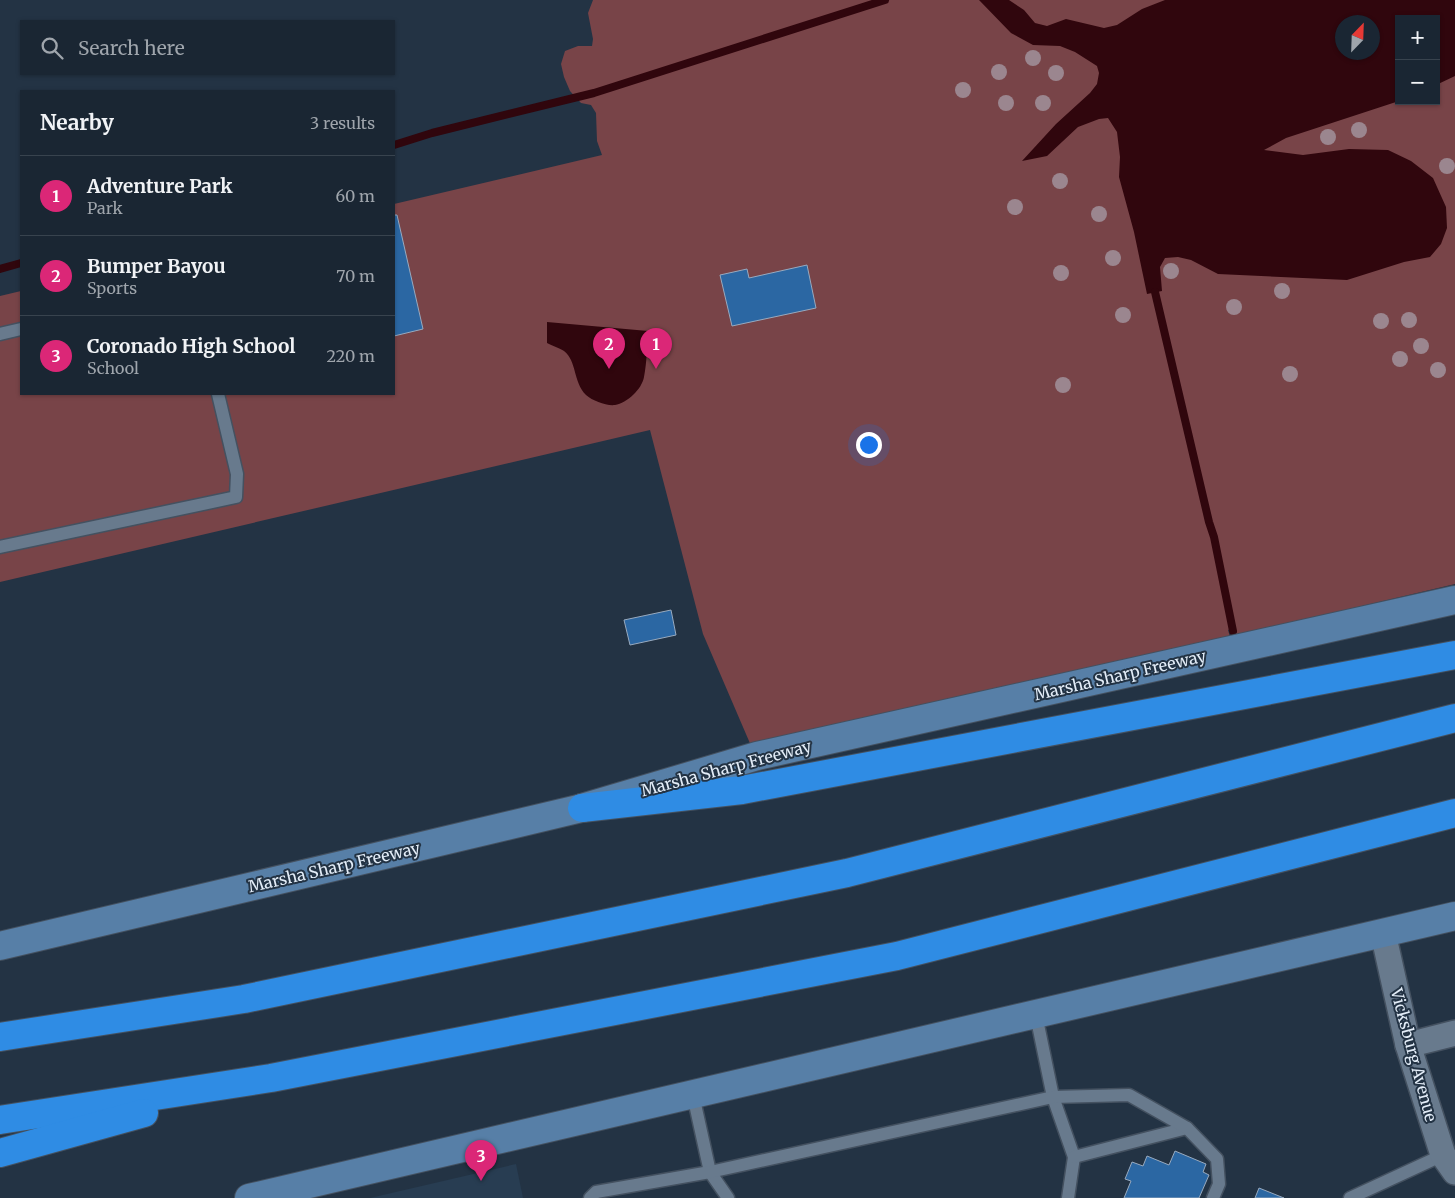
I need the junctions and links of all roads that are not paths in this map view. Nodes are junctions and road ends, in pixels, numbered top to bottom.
1 (20, 330) edge
2 (0, 334) edge
3 (218, 395) edge
4 (0, 547) edge
5 (1455, 600) edge
6 (1455, 655) edge
7 (1455, 718) edge
8 (582, 808) junction
9 (1455, 813) edge
10 (1455, 916) edge
11 (1384, 934) junction
12 (0, 946) edge
13 (1036, 1015) junction
14 (1455, 1034) edge
15 (0, 1038) edge
16 (1408, 1045) junction
17 (271, 1078) junction
18 (694, 1095) junction
19 (1053, 1097) junction
20 (0, 1120) edge
21 (1187, 1128) junction
22 (0, 1152) edge
23 (1074, 1157) junction
24 (1449, 1164) edge
25 (710, 1172) junction
26 (249, 1198) edge
27 (590, 1198) edge
28 (728, 1198) edge
29 (1068, 1198) edge
30 (1213, 1198) edge
31 (1350, 1198) edge

1 - 2 lane
3 - 4 lane
5 - 8 main road, Marsha Sharp Freeway
6 - 8 highway
7 - 15 highway
8 - 12 main road, Marsha Sharp Freeway
9 - 17 highway
10 - 11 main road
11 - 13 main road
11 - 16 street, Vicksburg Avenue
13 - 18 main road
13 - 19 lane
14 - 16 street
16 - 24 street, Vicksburg Avenue
17 - 20 highway
17 - 22 highway
18 - 25 lane
18 - 26 main road
19 - 21 lane
19 - 23 lane
19 - 25 lane
21 - 23 lane
21 - 30 lane
23 - 29 lane
24 - 31 lane
25 - 27 lane
25 - 28 lane

